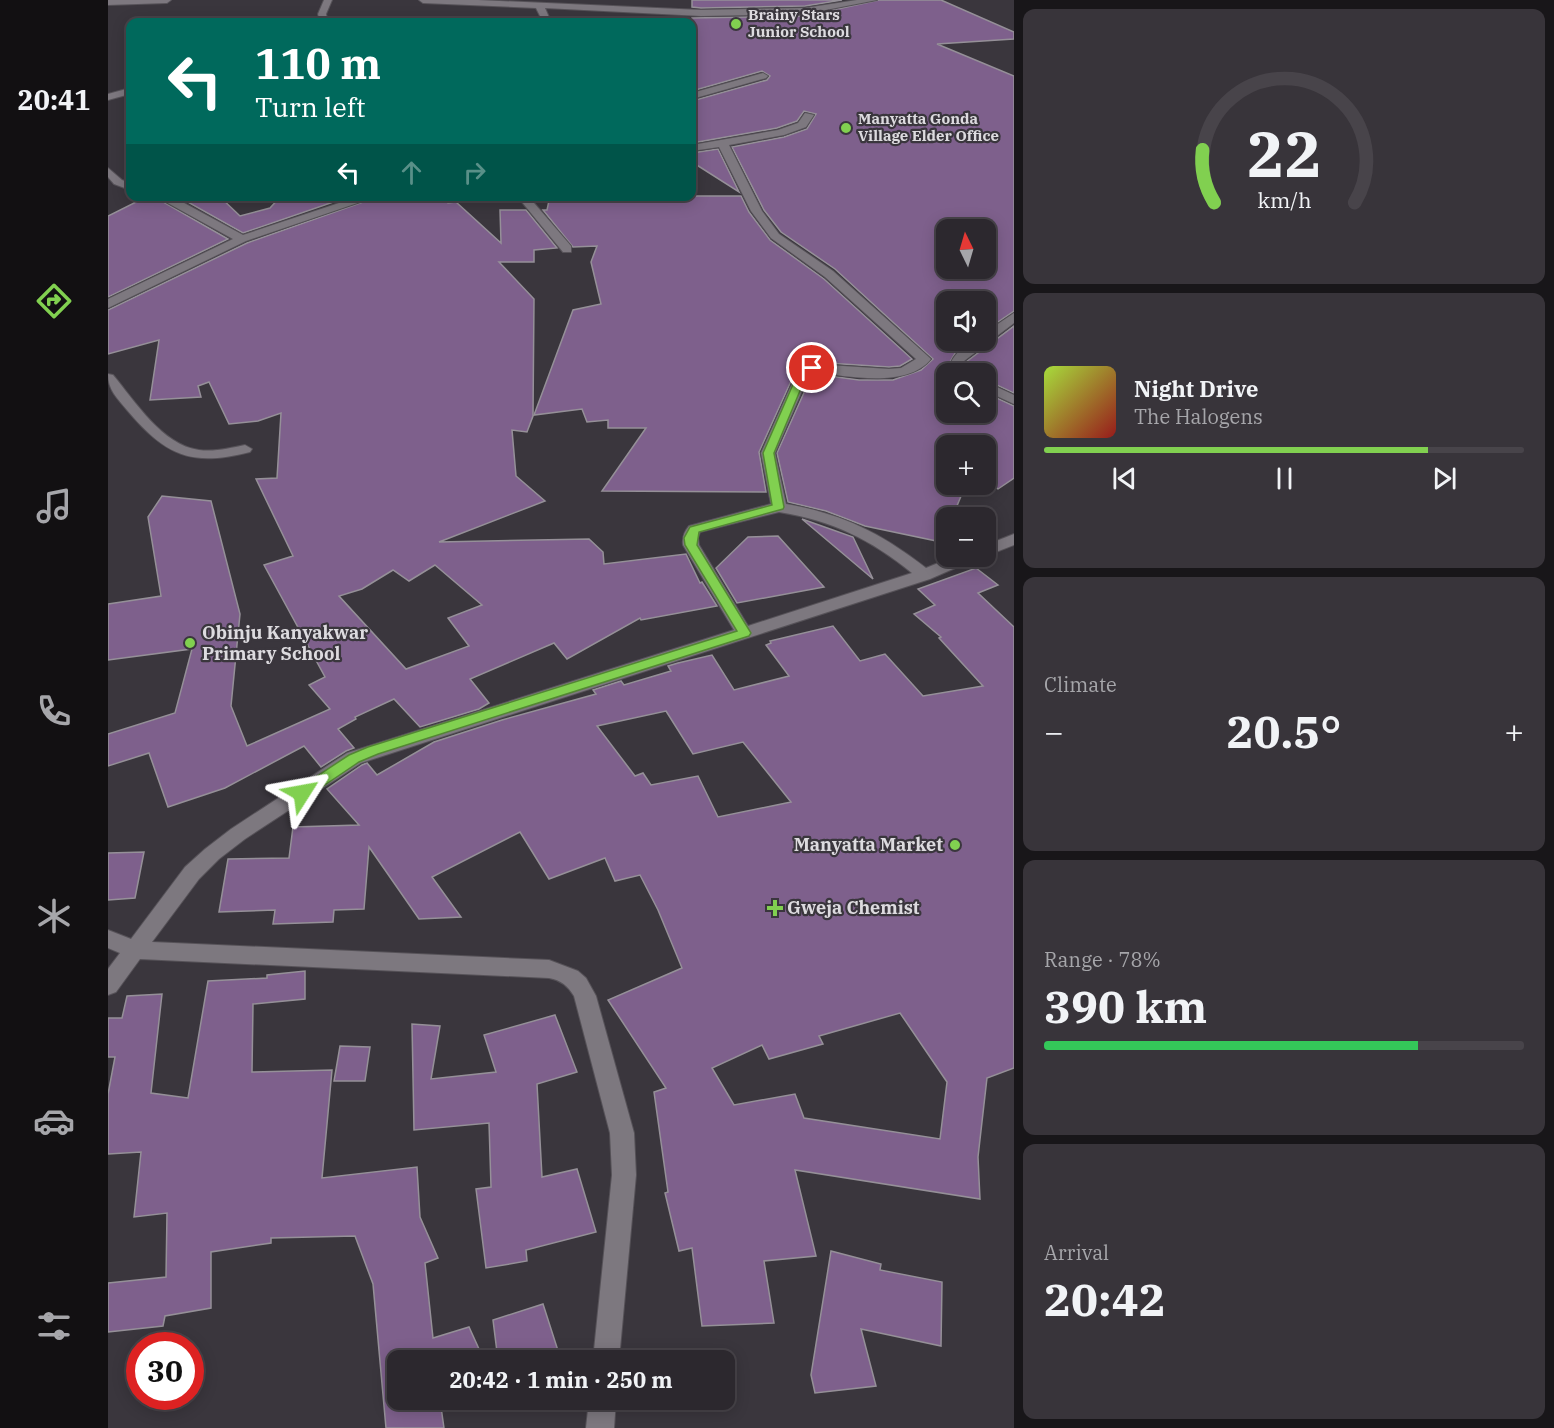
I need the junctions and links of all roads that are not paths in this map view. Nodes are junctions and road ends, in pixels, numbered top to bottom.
1 (167, 0) edge
2 (328, 0) edge
3 (423, 0) edge
4 (873, 0) edge
5 (130, 1) edge
6 (108, 2) edge
7 (538, 5) junction
8 (323, 18) edge
9 (545, 18) edge
10 (763, 76) dead end
11 (126, 92) edge
12 (696, 95) edge
13 (108, 97) edge
14 (809, 115) dead end
15 (723, 144) junction
16 (696, 147) edge
17 (108, 171) edge
18 (126, 185) edge
19 (172, 201) edge
20 (357, 201) edge
21 (526, 201) edge
22 (242, 239) junction
23 (567, 249) dead end
24 (108, 304) edge
25 (1014, 317) edge
26 (996, 330) edge
27 (969, 351) edge
28 (957, 363) edge
29 (108, 378) edge
30 (996, 391) edge
31 (1014, 400) edge
32 (245, 449) dead end
33 (778, 507) junction
34 (1014, 539) edge
35 (996, 546) edge
36 (943, 567) edge
37 (924, 575) junction
38 (744, 633) junction
39 (108, 939) edge
40 (135, 950) junction
41 (108, 986) edge
42 (607, 1350) edge
43 (602, 1410) edge
44 (600, 1428) edge

1 - 5 street
2 - 8 street
3 - 7 street
4 - 7 street
5 - 6 street
7 - 9 street
10 - 12 street
11 - 13 street
14 - 15 street
15 - 16 street
15 - 33 street
17 - 18 street
19 - 22 street
20 - 22 street
21 - 23 street
22 - 24 street
25 - 26 street
27 - 28 street
29 - 32 street
30 - 31 street
33 - 37 street
33 - 38 street
34 - 35 street
36 - 37 street
37 - 38 street
38 - 40 street
39 - 40 street
40 - 41 street
40 - 42 street
43 - 44 street

